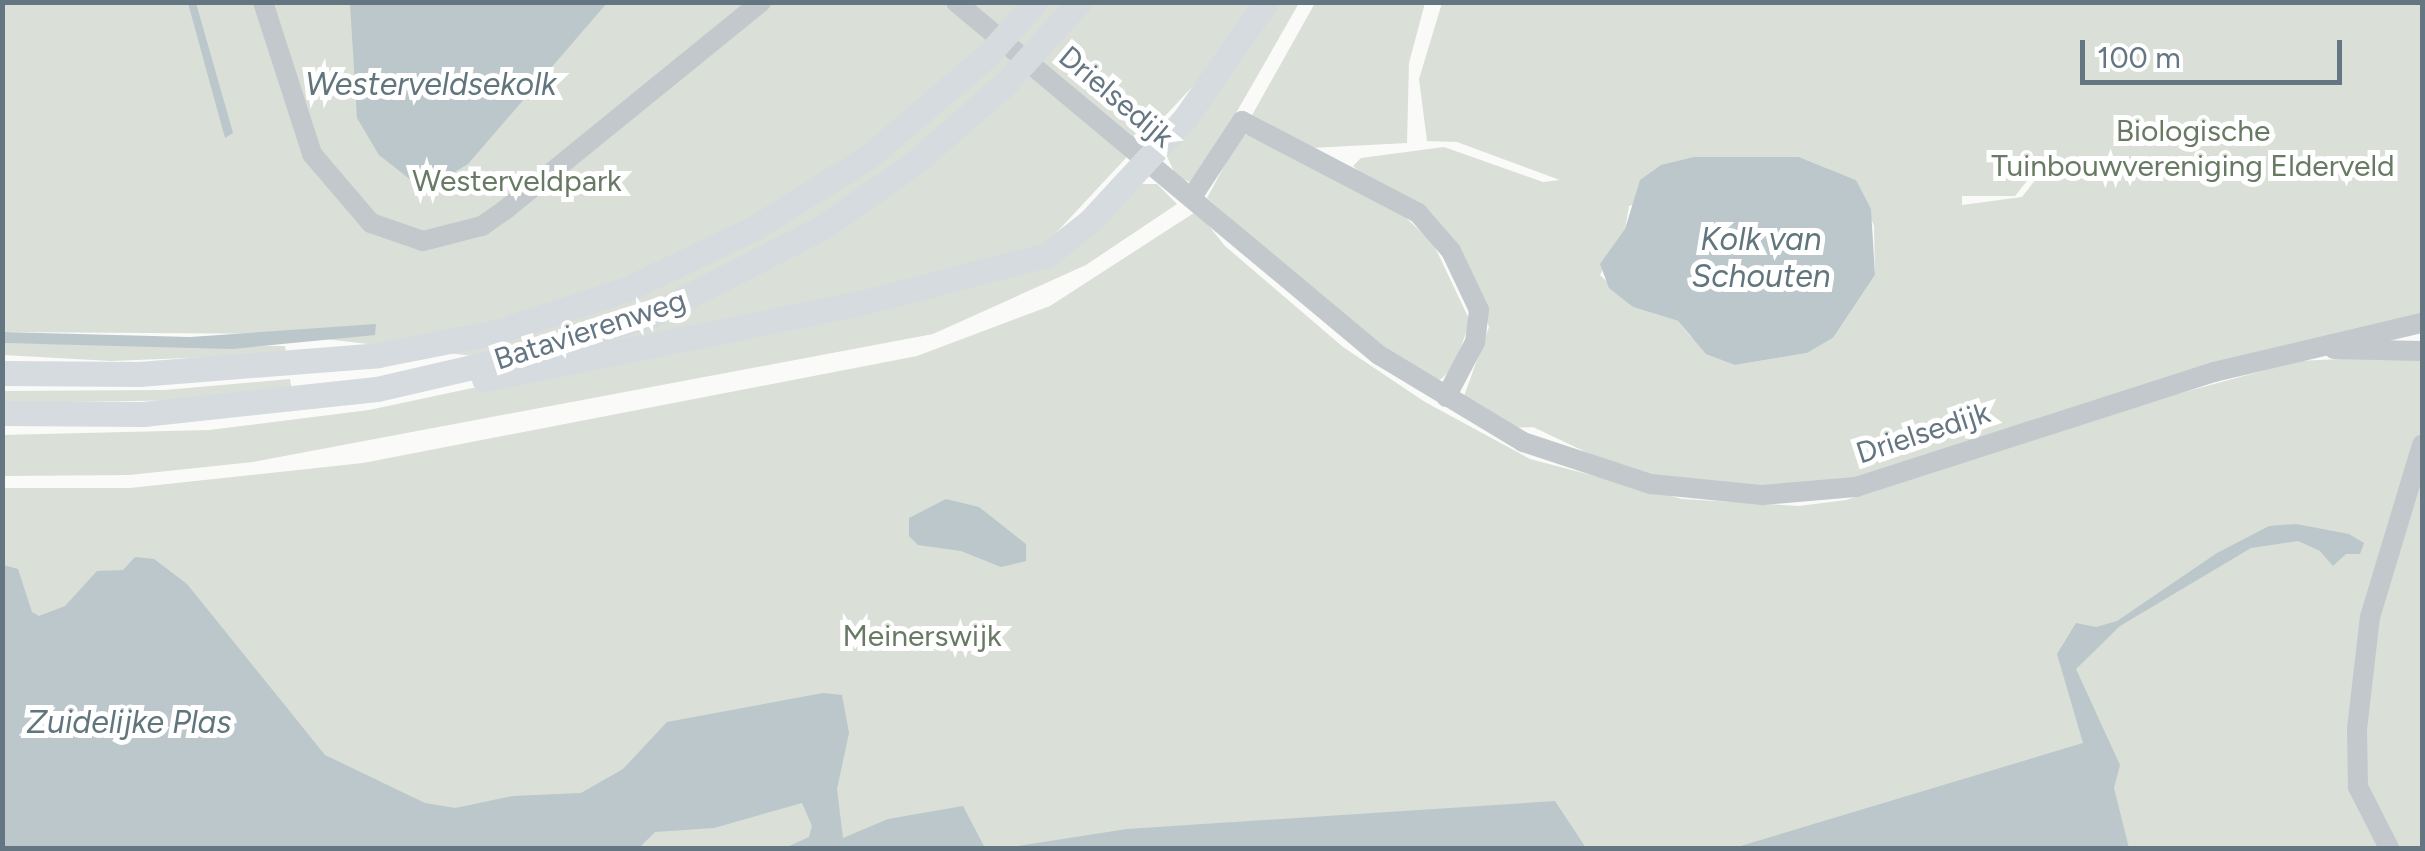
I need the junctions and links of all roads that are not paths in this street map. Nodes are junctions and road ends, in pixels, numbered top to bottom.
1 (262, 2) edge
2 (762, 2) edge
3 (1035, 2) edge
4 (1079, 2) edge
5 (1266, 2) edge
6 (962, 8) edge
7 (1145, 162) junction
8 (1192, 197) junction
9 (2422, 324) edge
10 (2322, 347) junction
11 (2422, 352) edge
12 (2, 373) edge
13 (424, 380) junction
14 (1446, 397) junction
15 (2, 413) edge
16 (2422, 445) edge
17 (2389, 848) edge

1 - 2 street
3 - 12 main road, Batavierenweg
4 - 13 main road, Batavierenweg
5 - 7 main road
6 - 7 street, Drielsedijk
7 - 8 street, Drielsedijk
7 - 13 main road
8 - 14 street, Drielsedijk
8 - 14 street
9 - 10 street, Drielsedijk
10 - 11 street
10 - 14 street, Drielsedijk
13 - 15 main road, Batavierenweg
16 - 17 street

